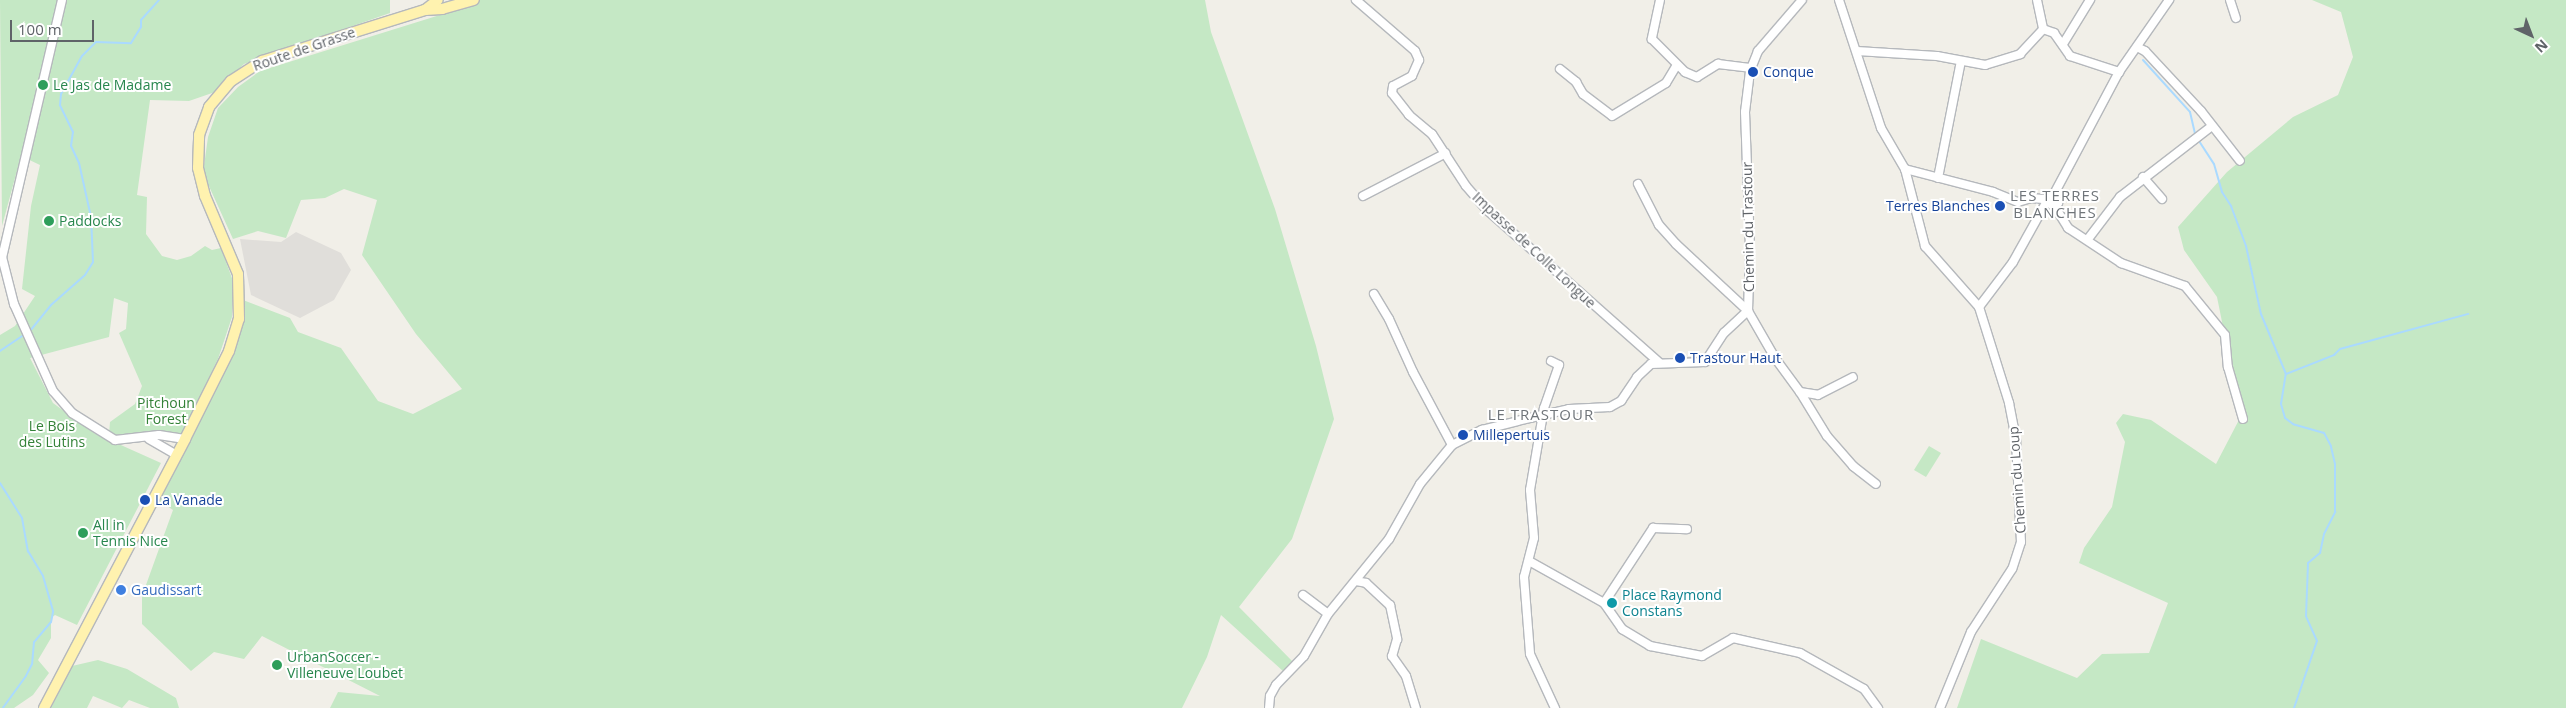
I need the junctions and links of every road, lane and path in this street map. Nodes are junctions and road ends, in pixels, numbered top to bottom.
1 (62, 0) edge
2 (438, 0) edge
3 (474, 0) edge
4 (1356, 0) edge
5 (1660, 0) edge
6 (1802, 0) edge
7 (1839, 0) edge
8 (2037, 0) edge
9 (2090, 0) edge
10 (2169, 0) edge
11 (2230, 0) edge
12 (425, 10) junction
13 (2236, 18) dead end
14 (2043, 29) junction
15 (2063, 44) junction
16 (2137, 47) junction
17 (1857, 51) junction
18 (1961, 61) junction
19 (1677, 65) junction
20 (1750, 68) junction
21 (1560, 69) dead end
22 (2119, 72) junction
23 (2212, 126) junction
24 (1446, 153) junction
25 (2240, 161) dead end
26 (1905, 170) junction
27 (2144, 177) junction
28 (1938, 178) junction
29 (1638, 184) dead end
30 (1363, 196) dead end
31 (2008, 199) junction
32 (2162, 199) dead end
33 (2047, 201) junction
34 (2055, 207) junction
35 (2005, 208) dead end
36 (2088, 239) junction
37 (1374, 294) dead end
38 (1979, 307) junction
39 (1748, 311) junction
40 (1551, 361) dead end
41 (1659, 362) junction
42 (1853, 377) dead end
43 (1800, 392) junction
44 (1544, 416) junction
45 (2243, 418) dead end
46 (149, 439) junction
47 (185, 439) junction
48 (1452, 445) junction
49 (177, 455) junction
50 (1876, 484) dead end
51 (1687, 529) dead end
52 (1529, 561) junction
53 (1356, 581) junction
54 (1303, 595) dead end
55 (1604, 603) junction
56 (1328, 614) junction
57 (44, 708) edge
58 (1269, 708) edge
59 (1416, 708) edge
60 (1555, 708) edge
61 (1878, 708) edge
62 (1940, 708) edge

1 - 46 street
2 - 12 main road, Route de Grasse
3 - 12 main road
4 - 24 street, Impasse de Colle Longue
5 - 19 street
6 - 20 street, Chemin du Trastour
7 - 17 street, Chemin du Loup
8 - 14 street
9 - 15 street
10 - 16 street
11 - 13 street
12 - 47 main road, Route de Grasse
14 - 15 street
14 - 18 street
15 - 22 street
16 - 22 street
16 - 23 street
17 - 18 street
17 - 26 street, Chemin du Loup
18 - 28 street
19 - 20 street
19 - 21 street
20 - 39 street, Chemin du Trastour
22 - 34 street
23 - 25 street
23 - 27 street
24 - 30 street
24 - 41 street, Impasse de Colle Longue
26 - 28 street
26 - 38 street, Chemin du Loup
27 - 32 street
27 - 36 street
28 - 31 street
29 - 39 street
31 - 33 street
31 - 35 street
33 - 34 street
33 - 38 street
34 - 36 street
36 - 45 street
37 - 48 street
38 - 62 street, Chemin du Loup
39 - 41 street, Chemin du Trastour
39 - 43 street
40 - 44 street
41 - 44 street
42 - 43 street
43 - 50 street
44 - 48 street
44 - 52 street
46 - 47 street
46 - 49 street
47 - 49 main road, Route de Grasse
48 - 53 street
49 - 57 main road, Route de Grasse
51 - 55 street
52 - 55 street
52 - 60 street
53 - 56 street
53 - 59 street
54 - 56 street
55 - 61 street
56 - 58 street

